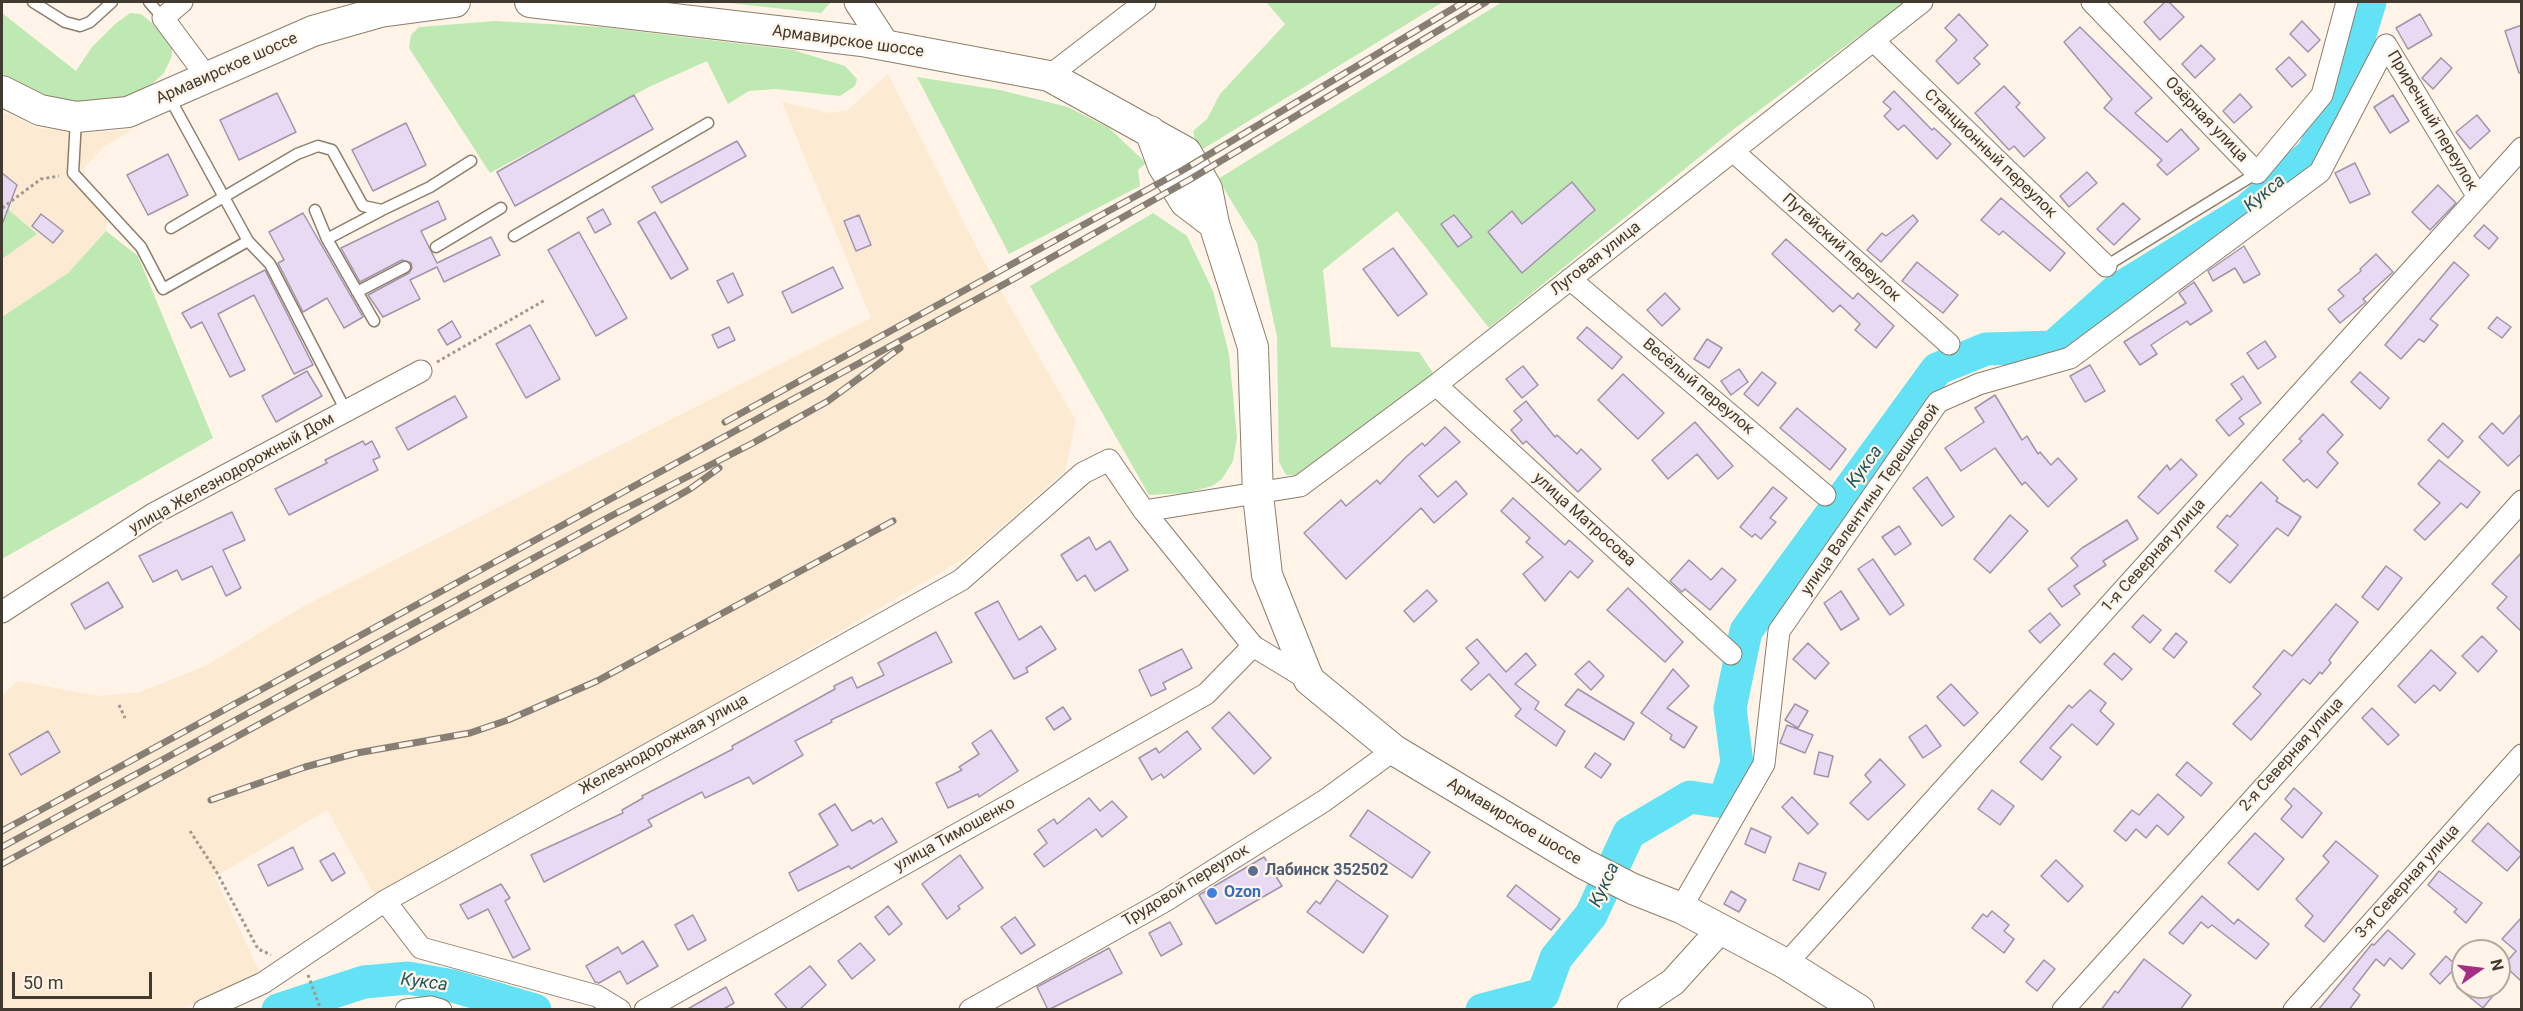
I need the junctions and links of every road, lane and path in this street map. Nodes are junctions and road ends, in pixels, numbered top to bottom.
1 (33, 2) edge
2 (112, 2) edge
3 (149, 2) edge
4 (182, 2) edge
5 (455, 2) edge
6 (530, 2) edge
7 (858, 2) edge
8 (1145, 2) edge
9 (1922, 2) edge
10 (2092, 2) edge
11 (2347, 2) edge
12 (163, 18) junction
13 (1874, 40) junction
14 (886, 45) junction
15 (2386, 45) joint
16 (1049, 76) junction
17 (207, 77) junction
18 (2, 90) edge
19 (168, 95) junction
20 (76, 117) junction
21 (708, 123) dead end
22 (2522, 148) edge
23 (1734, 152) junction
24 (471, 162) dead end
25 (73, 173) junction
26 (2257, 173) junction
27 (222, 196) junction
28 (2478, 196) junction
29 (2, 208) edge
30 (501, 208) dead end
31 (315, 210) dead end
32 (382, 210) junction
33 (171, 228) dead end
34 (514, 236) dead end
35 (327, 239) junction
36 (249, 241) junction
37 (436, 247) dead end
38 (2106, 266) joint
39 (405, 267) dead end
40 (1570, 279) junction
41 (357, 292) junction
42 (545, 300) dead end
43 (374, 321) dead end
44 (1949, 344) dead end
45 (421, 371) joint
46 (1436, 385) junction
47 (346, 411) junction
48 (1109, 460) joint
49 (1258, 495) junction
50 (1825, 495) dead end
51 (2522, 501) edge
52 (1144, 511) junction
53 (9, 608) edge
54 (1253, 646) junction
55 (1731, 654) dead end
56 (1309, 680) junction
57 (119, 705) dead end
58 (124, 718) dead end
59 (1394, 750) junction
60 (2522, 755) edge
61 (190, 831) dead end
62 (385, 901) junction
63 (1680, 909) junction
64 (1720, 930) junction
65 (289, 963) junction
66 (1785, 964) junction
67 (436, 1008) edge
68 (321, 1009) edge
69 (204, 1010) edge
70 (406, 1010) edge
71 (620, 1010) edge
72 (645, 1010) edge
73 (970, 1010) edge
74 (1631, 1010) edge
75 (1859, 1010) edge
76 (2063, 1010) edge
77 (2294, 1010) edge

1 - 2 lane
3 - 12 lane
4 - 12 street
5 - 17 main road, Армавирское шоссе
6 - 14 main road, Армавирское шоссе
7 - 14 street
8 - 16 street
9 - 13 street, Луговая улица
10 - 26 street, Озёрная улица
11 - 26 street, Озёрная улица
12 - 17 street
13 - 23 street, Луговая улица
13 - 38 street, Станционный переулок
14 - 16 main road, Армавирское шоссе
15 - 28 street, Приречный переулок
15 - 63 street, улица Валентины Терешковой
16 - 49 main road, Армавирское шоссе
17 - 19 main road, Армавирское шоссе
18 - 20 main road, Армавирское шоссе
19 - 20 main road, Армавирское шоссе
19 - 27 lane
20 - 25 lane
21 - 34 lane
22 - 28 street, 1-я Северная улица
23 - 40 street, Луговая улица
23 - 44 street, Путейский переулок
24 - 32 lane
25 - 29 path
25 - 36 lane
26 - 38 lane
27 - 32 lane
27 - 33 lane
27 - 36 lane
28 - 66 street, 1-я Северная улица
30 - 37 lane
31 - 35 lane
32 - 35 lane
35 - 41 lane
36 - 47 lane
39 - 41 lane
40 - 46 street, Луговая улица
40 - 50 street, Весёлый переулок
41 - 43 lane
42 - 45 path
45 - 47 street, улица Железнодорожный Дом
46 - 49 street, Луговая улица
46 - 55 street, улица Матросова
47 - 53 street, улица Железнодорожный Дом
48 - 52 street, Армавирское шоссе
48 - 62 street, Железнодорожная улица
49 - 52 street, Луговая улица
49 - 56 main road, Армавирское шоссе
51 - 76 street, 2-я Северная улица
52 - 54 street, Армавирское шоссе
54 - 56 street, Армавирское шоссе
54 - 72 street, улица Тимошенко
56 - 59 main road, Армавирское шоссе
57 - 58 path
59 - 63 main road, Армавирское шоссе
59 - 73 street, Трудовой переулок
60 - 77 street, 3-я Северная улица
61 - 65 path
62 - 65 street, Железнодорожная улица
62 - 71 street
63 - 64 main road, Армавирское шоссе
64 - 66 main road, Армавирское шоссе
64 - 74 street
65 - 68 path
65 - 69 street, Железнодорожная улица
66 - 75 main road, Армавирское шоссе
67 - 70 street

